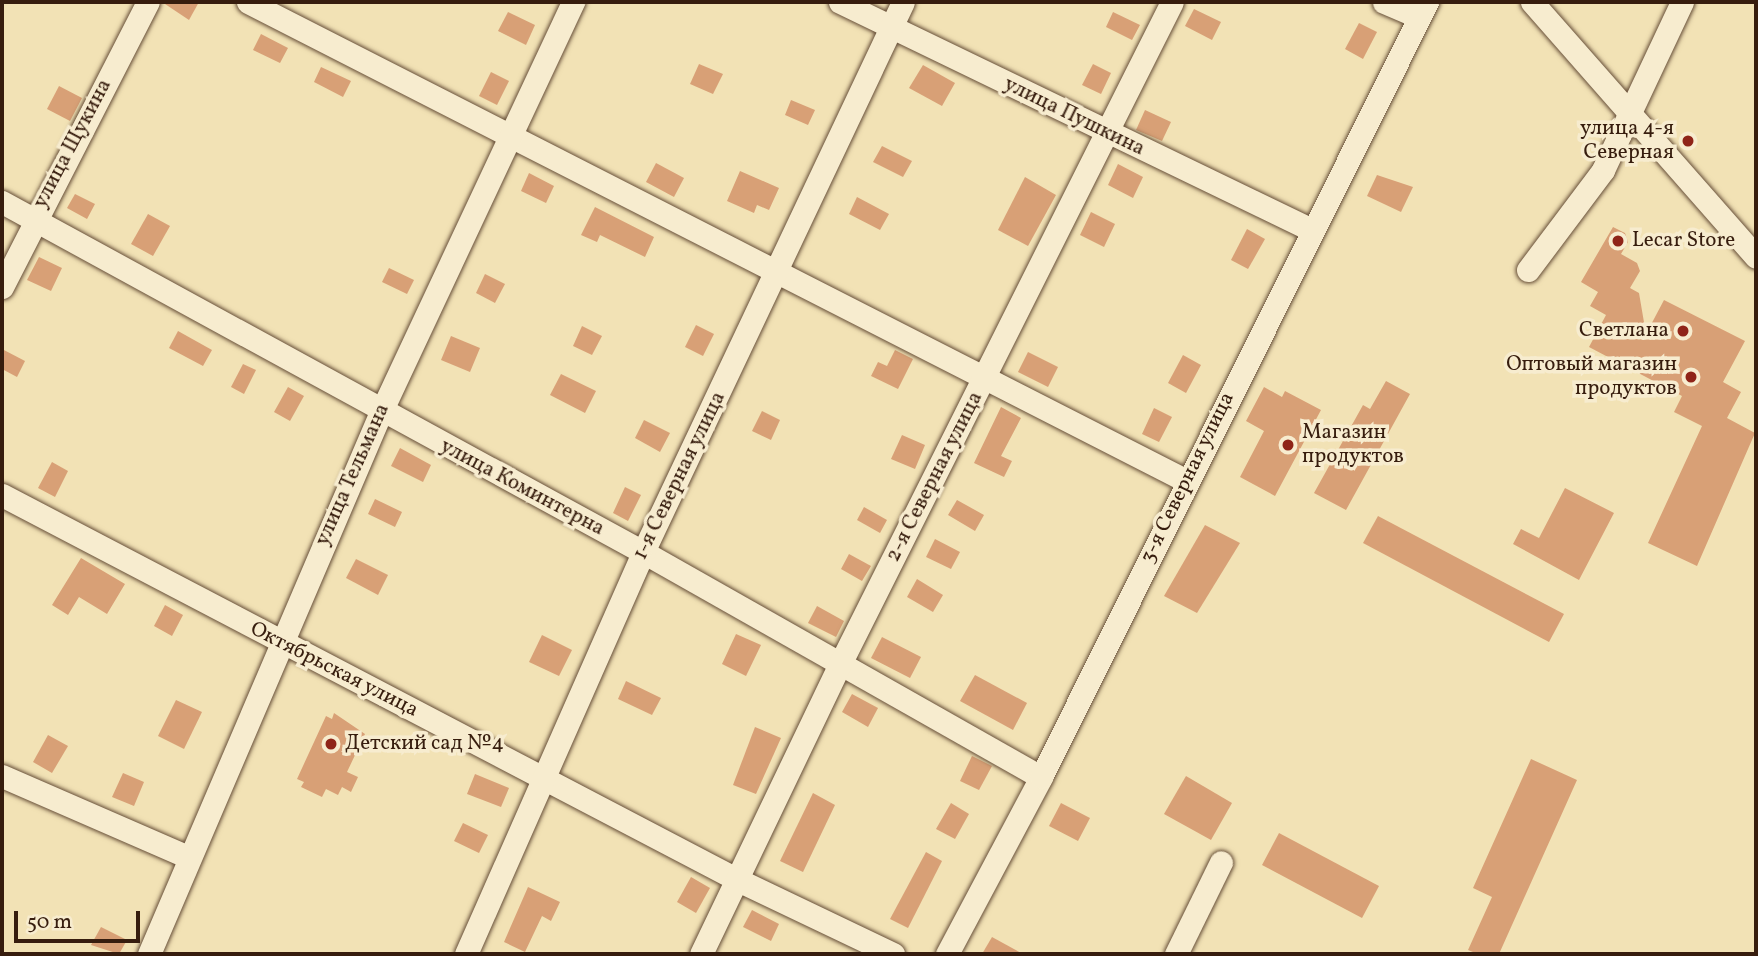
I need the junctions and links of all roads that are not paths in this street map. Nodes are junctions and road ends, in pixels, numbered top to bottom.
1 (148, 2) edge
2 (248, 2) edge
3 (573, 2) edge
4 (840, 2) edge
5 (903, 2) edge
6 (1172, 2) edge
7 (1384, 2) edge
8 (1532, 2) edge
9 (1682, 2) edge
10 (1423, 9) edge
11 (892, 27) junction
12 (1628, 111) junction
13 (1109, 134) junction
14 (511, 139) junction
15 (2, 202) edge
16 (34, 219) junction
17 (1310, 229) junction
18 (1756, 255) edge
19 (1528, 270) dead end
20 (778, 273) junction
21 (2, 287) edge
22 (985, 379) junction
23 (381, 412) junction
24 (1187, 481) junction
25 (2, 495) edge
26 (643, 552) junction
27 (279, 642) junction
28 (841, 662) junction
29 (2, 776) edge
30 (545, 777) junction
31 (1041, 777) junction
32 (188, 857) junction
33 (1221, 862) dead end
34 (738, 880) junction
35 (149, 954) edge
36 (466, 954) edge
37 (701, 954) edge
38 (893, 954) edge
39 (947, 954) edge
40 (1177, 954) edge

1 - 16 street, улица Щукина
2 - 14 street
3 - 14 street, улица Тельмана
4 - 11 street, улица Пушкина
5 - 11 street, 1-я Северная улица
6 - 13 street, 2-я Северная улица
7 - 10 street
8 - 12 street
9 - 12 street
10 - 17 street, 3-я Северная улица
11 - 13 street, улица Пушкина
11 - 20 street, 1-я Северная улица
12 - 18 street
12 - 19 street
13 - 17 street, улица Пушкина
13 - 22 street, 2-я Северная улица
14 - 20 street
14 - 23 street, улица Тельмана
15 - 16 street, улица Коминтерна
16 - 21 street, улица Щукина
16 - 23 street, улица Коминтерна
17 - 24 street, 3-я Северная улица
20 - 22 street
20 - 26 street, 1-я Северная улица
22 - 24 street
22 - 28 street, 2-я Северная улица
23 - 26 street, улица Коминтерна
23 - 27 street, улица Тельмана
24 - 31 street, 3-я Северная улица
25 - 27 street, Октябрьская улица
26 - 28 street, улица Коминтерна
26 - 30 street, 1-я Северная улица
27 - 30 street, Октябрьская улица
27 - 32 street, улица Тельмана
28 - 31 street, улица Коминтерна
28 - 34 street, 2-я Северная улица
29 - 32 street
30 - 34 street, Октябрьская улица
30 - 36 street, 1-я Северная улица
31 - 39 street, 3-я Северная улица
32 - 35 street, улица Тельмана
33 - 40 street
34 - 37 street, 2-я Северная улица
34 - 38 street, Октябрьская улица

